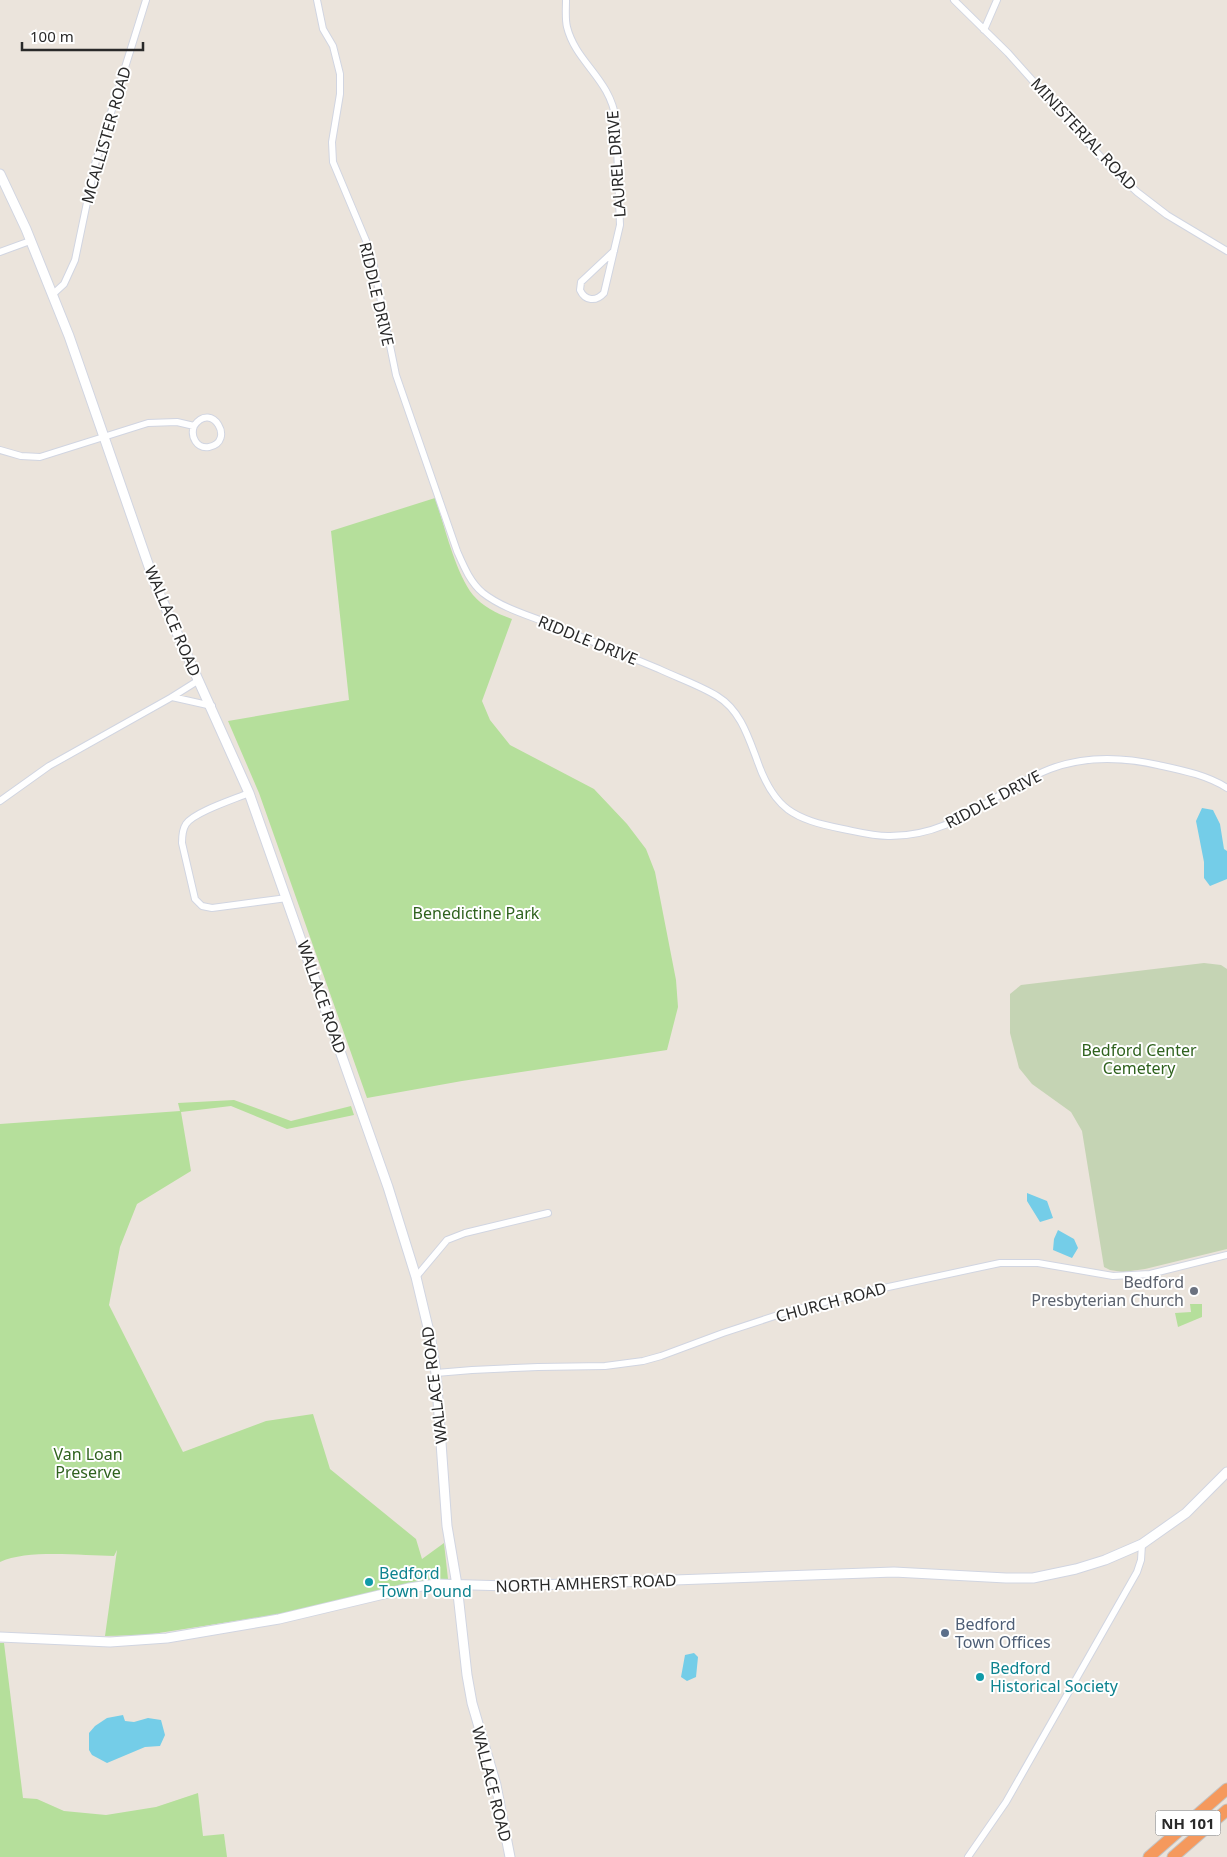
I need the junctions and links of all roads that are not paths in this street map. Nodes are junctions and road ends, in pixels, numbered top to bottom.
1 (146, 0) edge
2 (317, 0) edge
3 (566, 0) edge
4 (954, 0) edge
5 (997, 0) edge
6 (984, 30) junction
7 (0, 174) edge
8 (30, 240) junction
9 (614, 251) junction
10 (1227, 251) edge
11 (0, 252) edge
12 (52, 295) junction
13 (194, 426) junction
14 (105, 437) junction
15 (0, 450) edge
16 (199, 680) junction
17 (172, 697) junction
18 (212, 706) junction
19 (1227, 788) edge
20 (249, 793) junction
21 (0, 801) edge
22 (287, 898) junction
23 (548, 1213) dead end
24 (1227, 1256) edge
25 (416, 1277) junction
26 (436, 1373) junction
27 (1227, 1472) edge
28 (1142, 1544) junction
29 (457, 1585) junction
30 (0, 1637) edge
31 (1227, 1789) edge
32 (1227, 1810) edge
33 (510, 1857) edge
34 (968, 1857) edge
35 (1149, 1857) edge
36 (1173, 1857) edge

1 - 12 street, MCALLISTER ROAD
2 - 19 street, RIDDLE DRIVE
3 - 9 street, LAUREL DRIVE
4 - 6 street, MINISTERIAL ROAD
5 - 6 street
6 - 10 street, MINISTERIAL ROAD
7 - 8 street, WALLACE ROAD
8 - 11 street
8 - 12 street, WALLACE ROAD
9 - 9 street, LAUREL DRIVE
12 - 14 street, WALLACE ROAD
13 - 13 street
13 - 14 street
14 - 15 street
14 - 16 street, WALLACE ROAD
16 - 17 street
16 - 18 street, WALLACE ROAD
17 - 18 street
17 - 21 street
18 - 20 street, WALLACE ROAD
20 - 22 street, WALLACE ROAD
20 - 22 street
22 - 25 street, WALLACE ROAD
23 - 25 street
24 - 26 street, CHURCH ROAD
25 - 26 street, WALLACE ROAD
26 - 29 street, WALLACE ROAD
27 - 28 street, NORTH AMHERST ROAD
28 - 29 street, NORTH AMHERST ROAD
28 - 34 street
29 - 30 street, NORTH AMHERST ROAD
29 - 33 street, WALLACE ROAD
31 - 35 highway, NH 101
32 - 36 highway, NH 101

